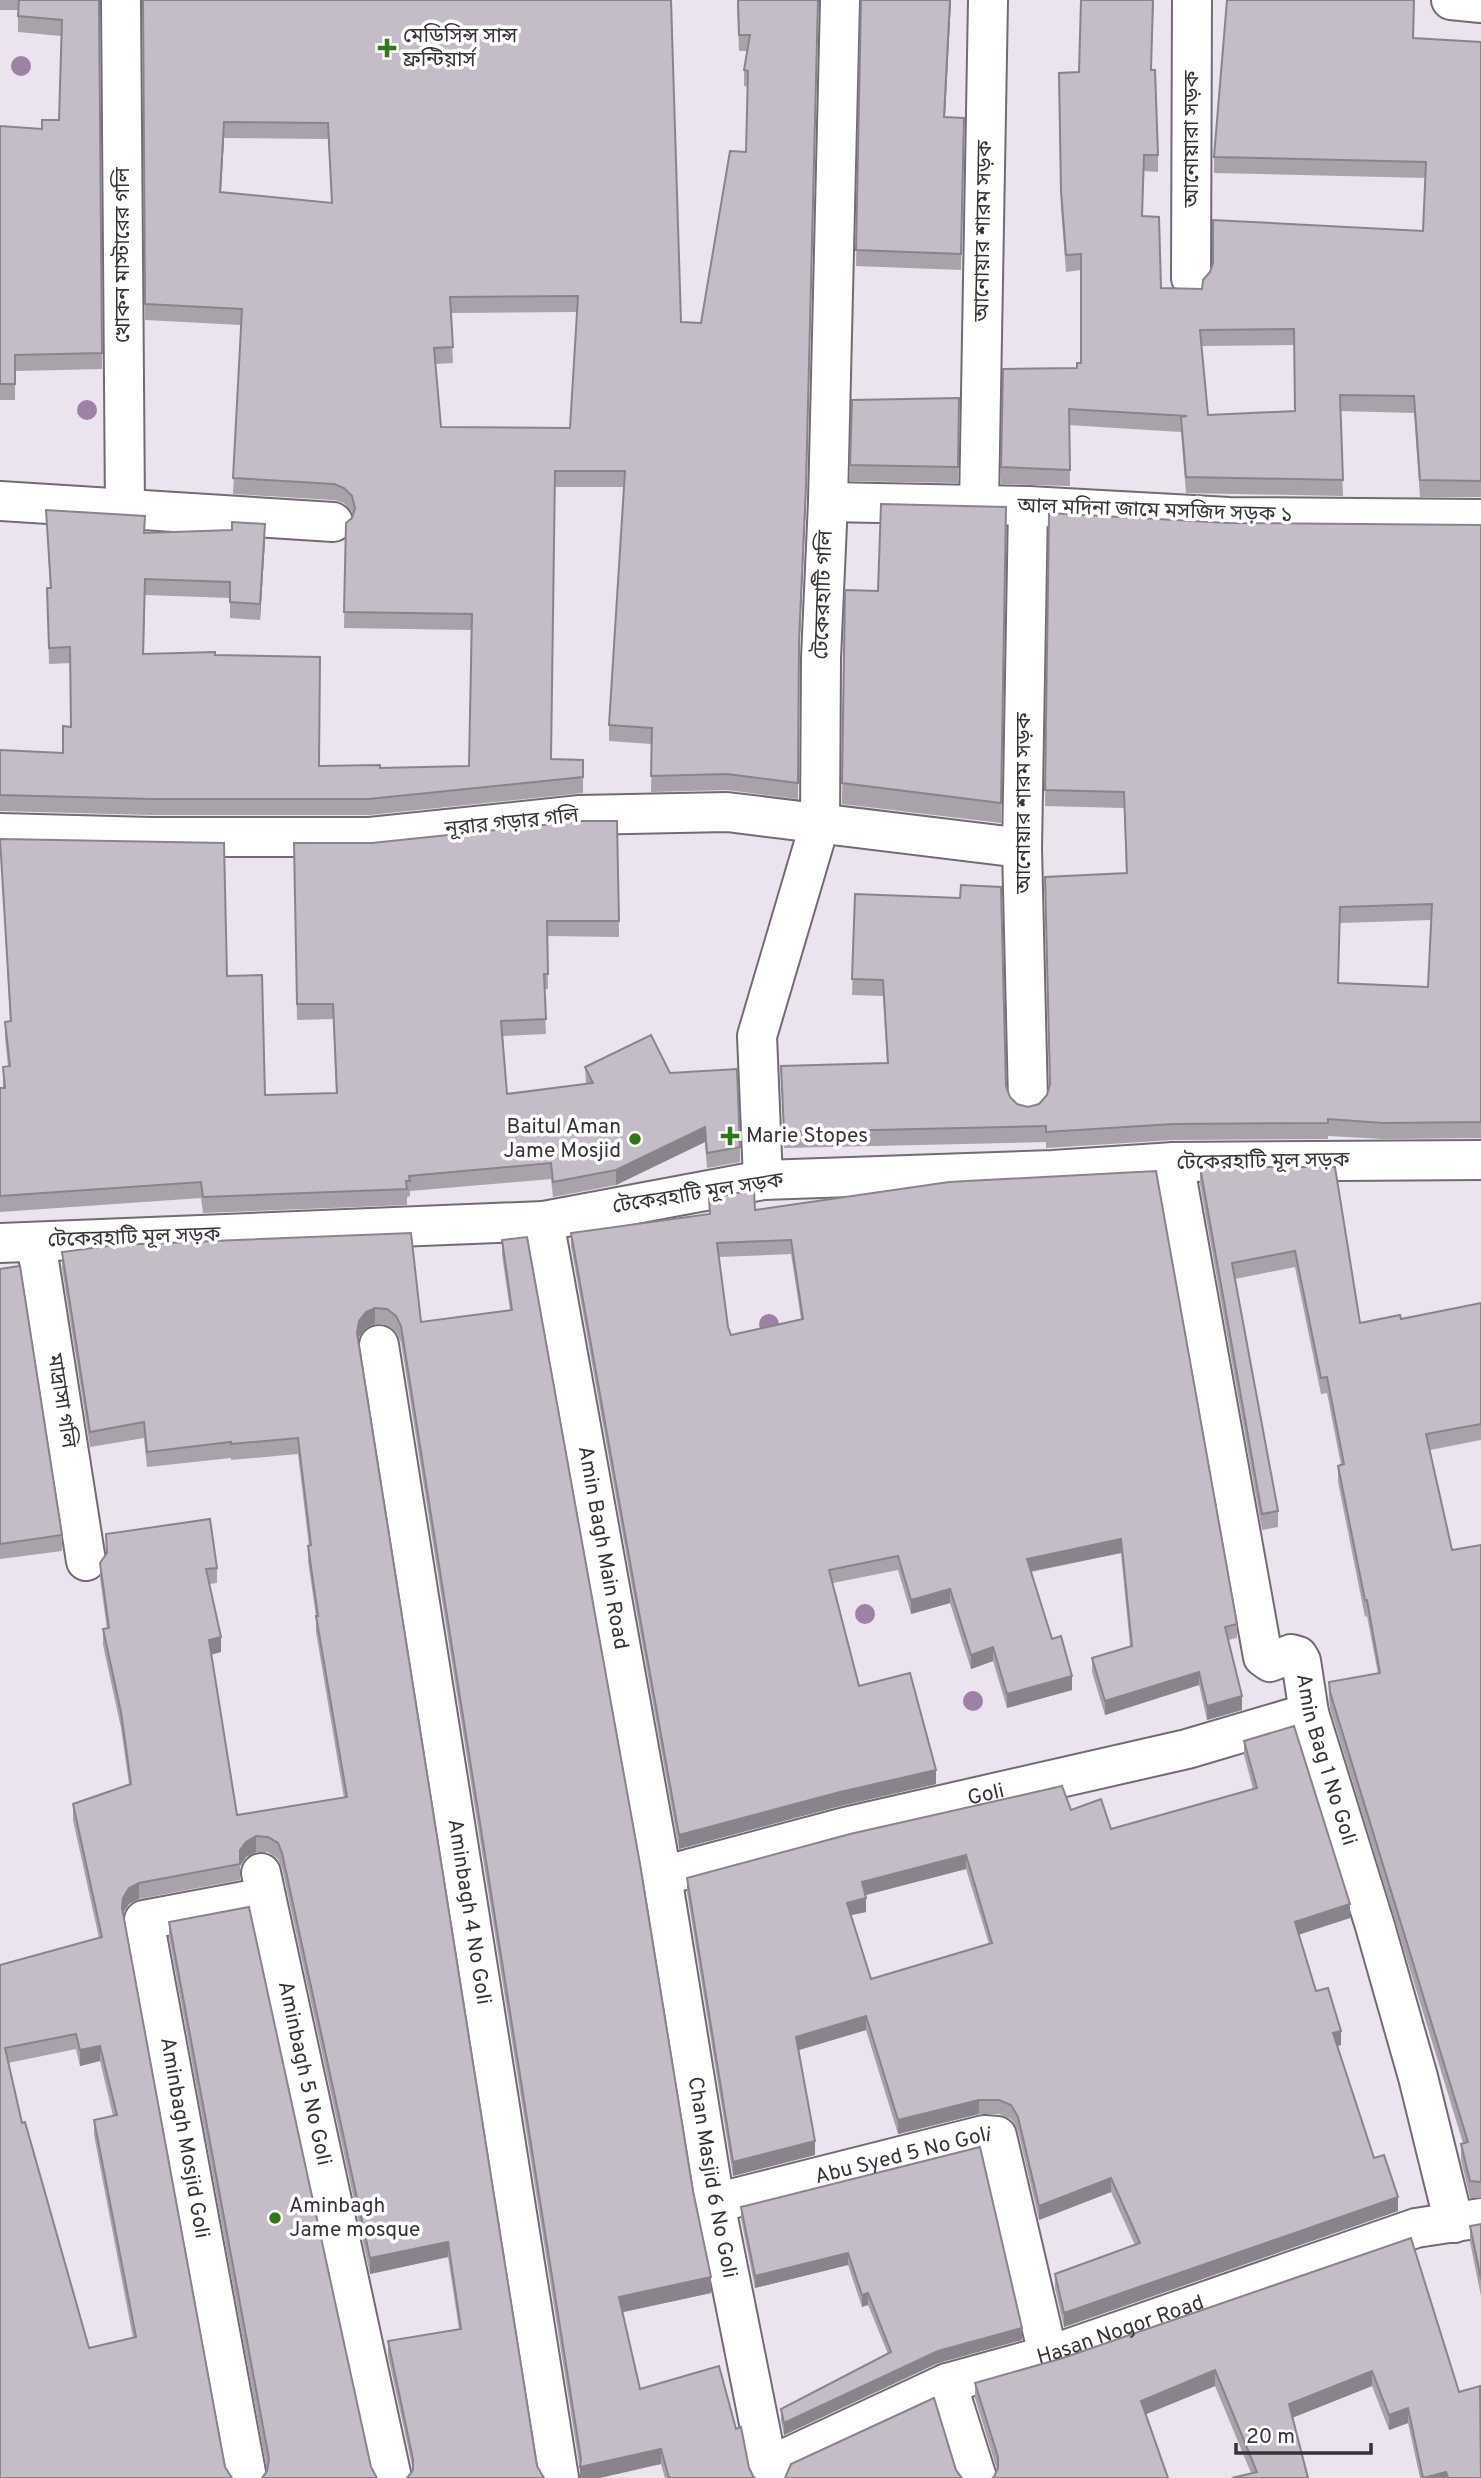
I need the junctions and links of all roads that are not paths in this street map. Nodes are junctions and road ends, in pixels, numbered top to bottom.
1 (121, 0) edge
2 (840, 0) edge
3 (988, 0) edge
4 (1192, 0) edge
5 (1451, 0) edge
6 (1481, 3) edge
7 (1191, 278) dead end
8 (0, 501) edge
9 (828, 502) junction
10 (979, 505) junction
11 (1027, 506) junction
12 (125, 509) junction
13 (1481, 519) edge
14 (333, 522) dead end
15 (820, 823) junction
16 (0, 833) edge
17 (1022, 848) junction
18 (1028, 1101) dead end
19 (1481, 1160) edge
20 (1174, 1162) junction
21 (763, 1180) junction
22 (544, 1221) junction
23 (18, 1243) edge
24 (379, 1345) dead end
25 (86, 1561) dead end
26 (1309, 1713) junction
27 (662, 1876) junction
28 (263, 1885) joint
29 (715, 2203) junction
30 (1467, 2220) edge
31 (1048, 2355) junction
32 (947, 2383) junction
33 (769, 2473) edge
34 (247, 2478) edge
35 (392, 2478) edge
36 (559, 2478) edge
37 (976, 2478) edge

1 - 12 street, খোকন মাস্টারের গলি
2 - 9 street, টেকেরহাটি গলি
3 - 10 street, আনোয়ার শারম সড়ক
4 - 7 street, আনোয়ারা সড়ক
5 - 6 street
8 - 12 street
9 - 10 street, আল মদিনা জামে মসজিদ সড়ক ১
9 - 15 street, টেকেরহাটি গলি
10 - 11 street, আল মদিনা জামে মসজিদ সড়ক ১
11 - 13 street, আল মদিনা জামে মসজিদ সড়ক ১
11 - 17 street, আনোয়ার শারম সড়ক
12 - 14 street
15 - 16 street, নূরার গড়ার গলি
15 - 17 street, নূরার গড়ার গলি
15 - 21 street, টেকেরহাটি গলি
17 - 18 street, আনোয়ার শারম সড়ক
19 - 20 street, টেকেরহাটি মূল সড়ক
20 - 21 street, টেকেরহাটি মূল সড়ক
20 - 26 street, Amin Bag 1 No Goli
21 - 22 street, টেকেরহাটি মূল সড়ক
22 - 23 street, টেকেরহাটি মূল সড়ক
22 - 27 street, Amin Bagh Main Road
23 - 25 street, মাদ্রাসা গলি
24 - 36 street, Aminbagh 4 No Goli
26 - 27 street, Goli
26 - 30 street, Amin Bag 1 No Goli
27 - 29 street, Chan Masjid 6 No Goli
28 - 34 street, Aminbagh Mosjid Goli
28 - 35 street, Aminbagh 5 No Goli
29 - 31 street, Abu Syed 5 No Goli
29 - 33 street, Chan Masjid 6 No Goli
30 - 31 street, Hasan Nogor Road
31 - 32 street, Hasan Nogor Road
32 - 33 street, Hasan Nogor Road
32 - 37 street

